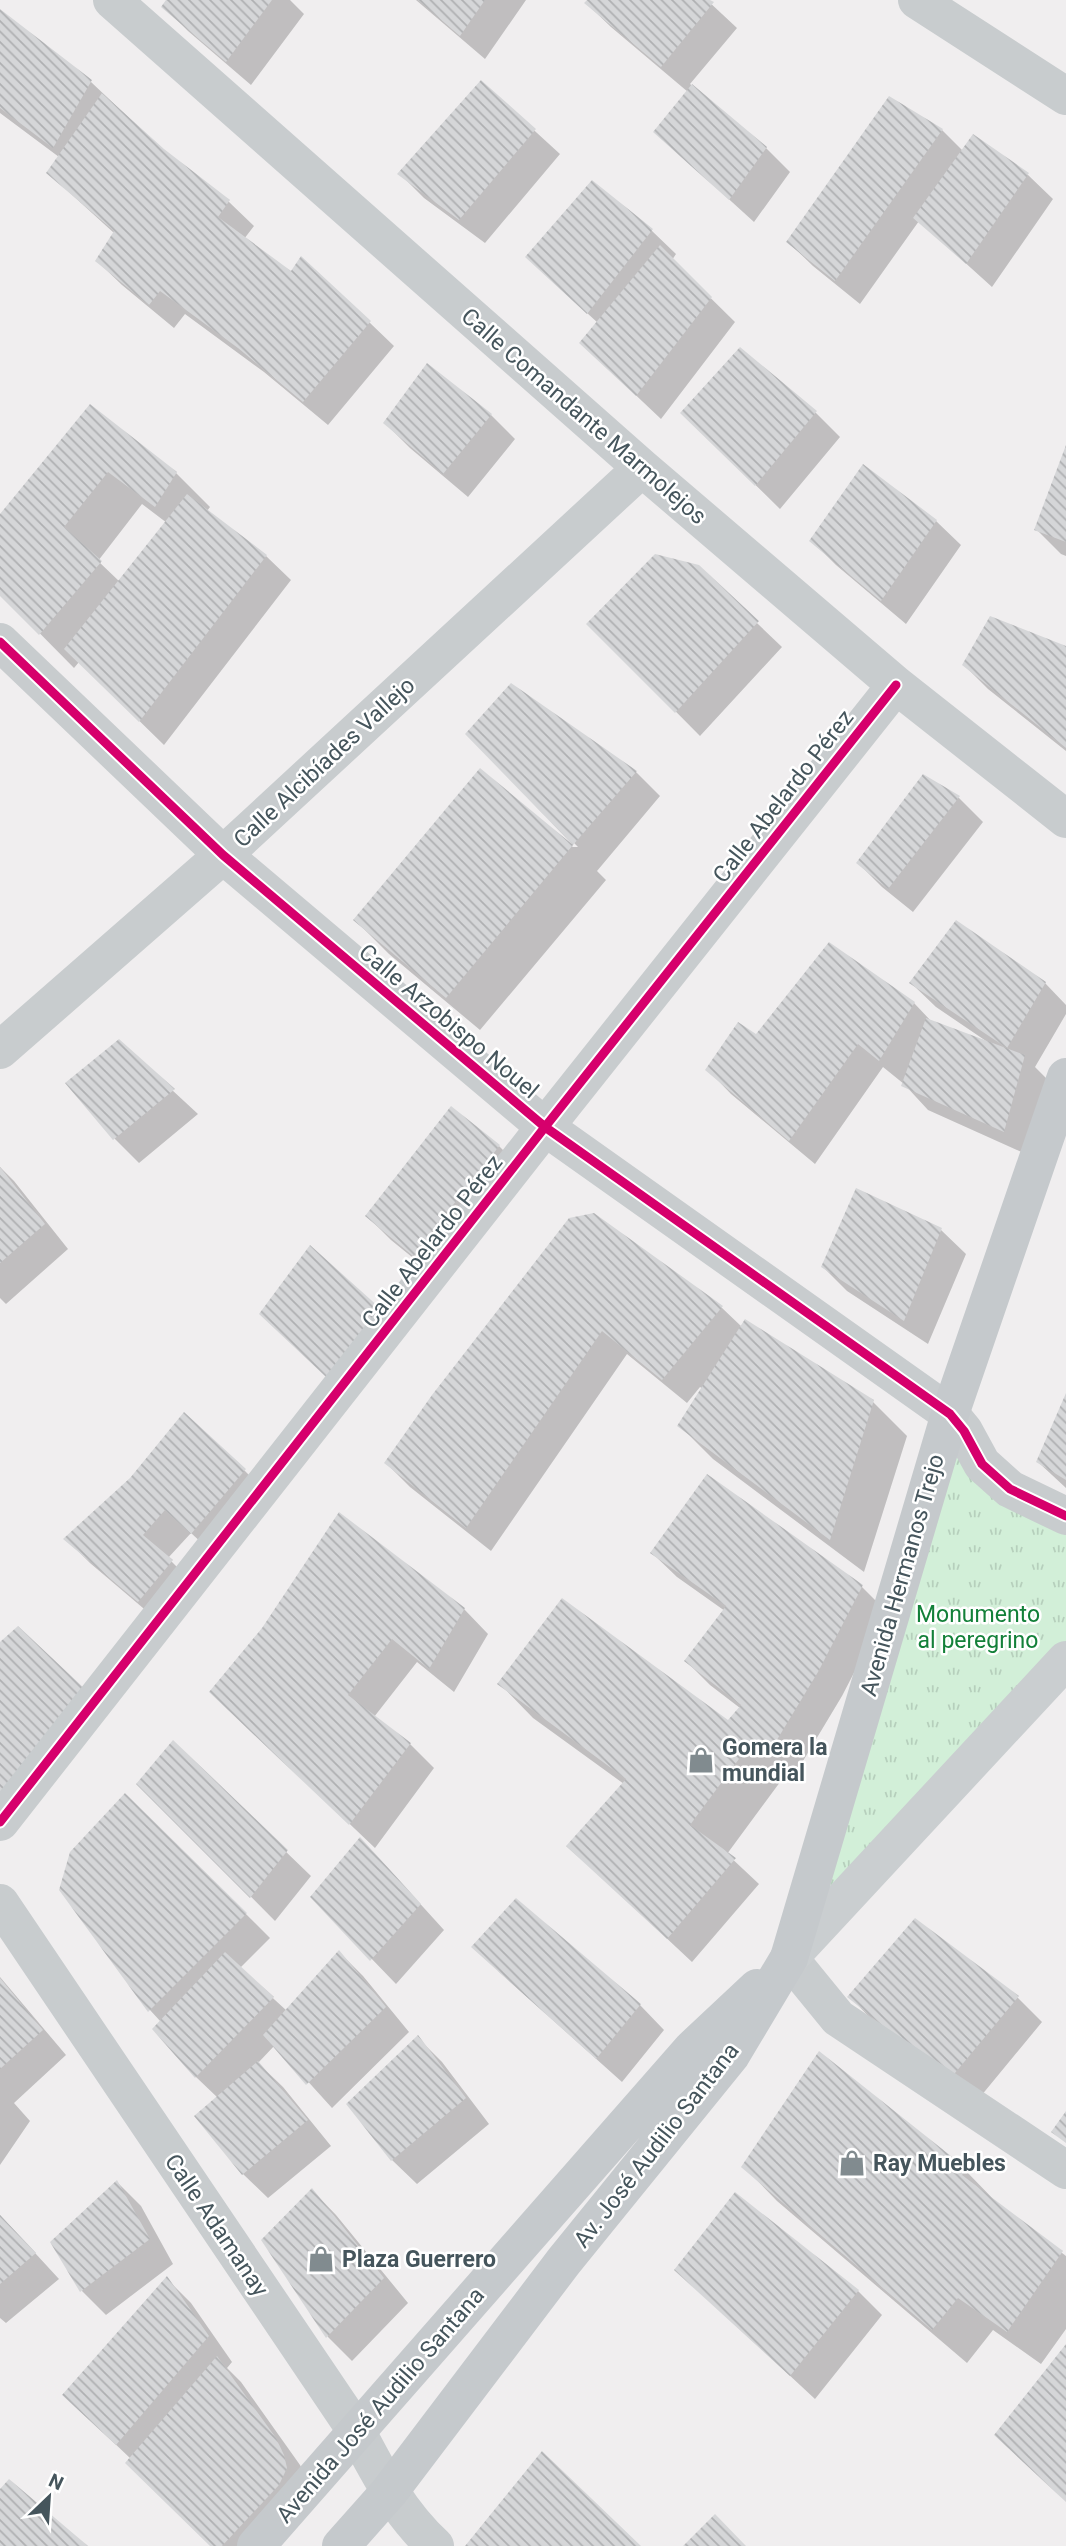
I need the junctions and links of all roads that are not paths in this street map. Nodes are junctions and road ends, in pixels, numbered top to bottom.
1 (112, 0) edge
2 (918, 0) edge
3 (1066, 96) edge
4 (642, 468) junction
5 (0, 642) edge
6 (896, 685) junction
7 (1066, 819) edge
8 (223, 855) junction
9 (0, 1050) edge
10 (1066, 1077) edge
11 (545, 1127) junction
12 (950, 1414) junction
13 (1066, 1516) edge
14 (1066, 1660) edge
15 (0, 1822) edge
16 (0, 1903) edge
17 (789, 1958) junction
18 (1066, 2170) edge
19 (357, 2432) junction
20 (390, 2492) junction
21 (256, 2546) edge
22 (341, 2546) edge
23 (435, 2546) edge

1 - 4 street, Calle Comandante Marmolejos
2 - 3 street
4 - 6 street, Calle Comandante Marmolejos
4 - 8 street, Calle Alcibíades Vallejo
5 - 8 street, Calle Arzobispo Nouel
6 - 7 street, Calle Comandante Marmolejos
6 - 11 street, Calle Abelardo Pérez
8 - 9 street, Calle Alcibíades Vallejo
8 - 11 street, Calle Arzobispo Nouel
10 - 12 main road, Avenida Hermanos Trejo
11 - 12 street, Calle Arzobispo Nouel
11 - 15 street, Calle Abelardo Pérez
12 - 13 street, Calle Arzobispo Nouel
12 - 17 main road, Avenida Hermanos Trejo
14 - 17 main road, Av. José Audilio Santana
16 - 19 street, Calle Adamanay
17 - 18 street
17 - 19 main road, Avenida José Audilio Santana
17 - 20 main road, Av. José Audilio Santana
19 - 20 street, Calle Adamanay
19 - 21 main road, Avenida José Audilio Santana
20 - 22 main road, Av. José Audilio Santana
20 - 23 street, Calle Adamanay

